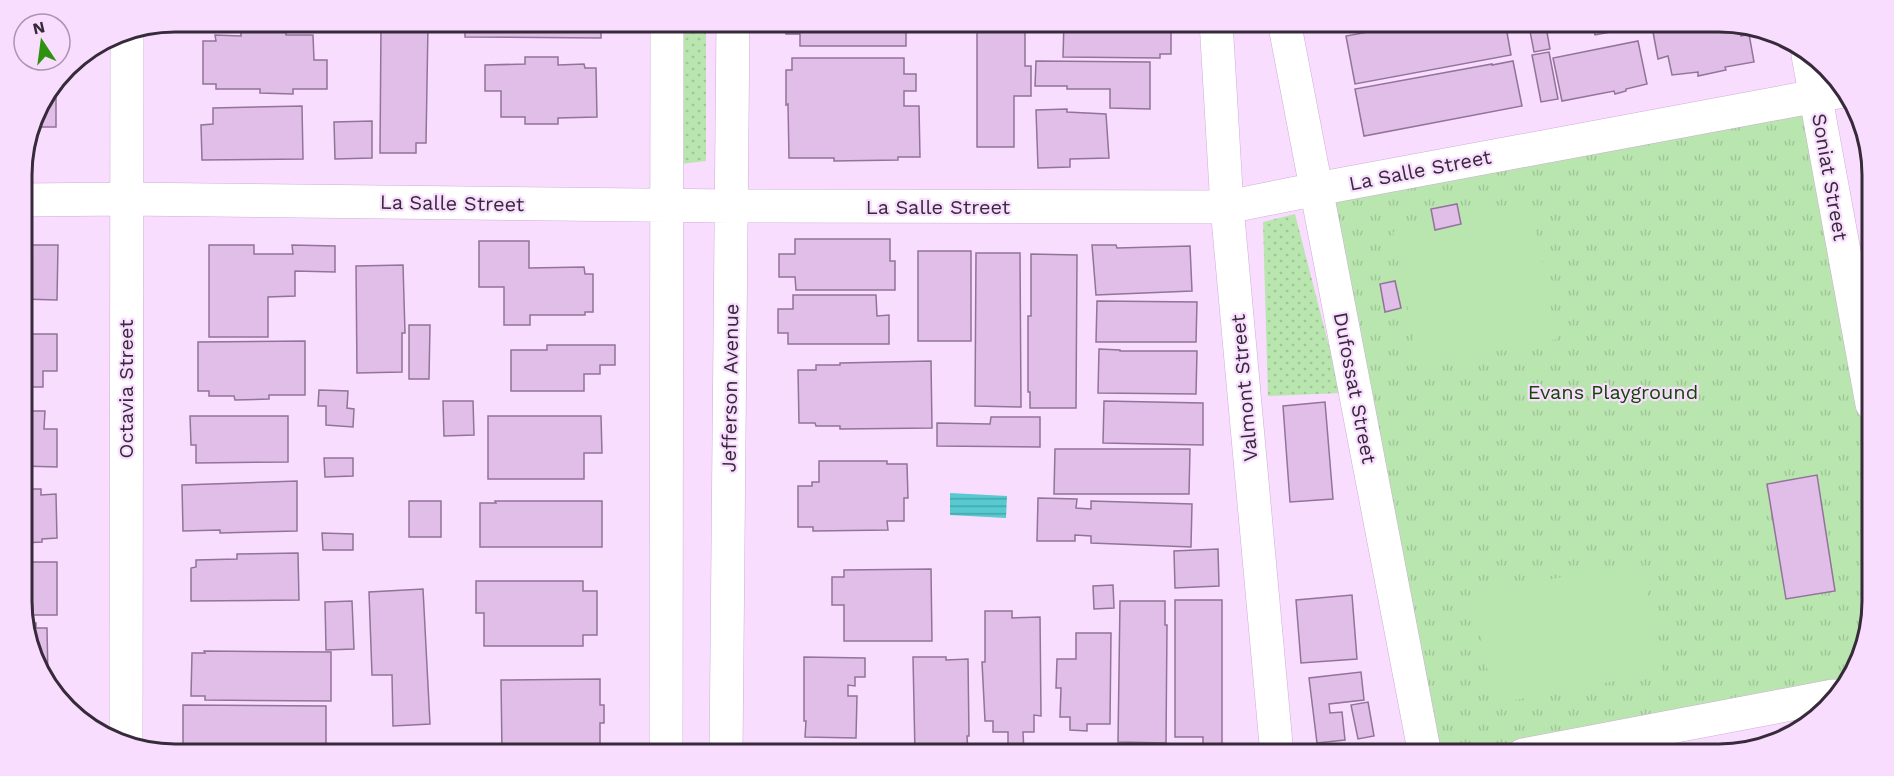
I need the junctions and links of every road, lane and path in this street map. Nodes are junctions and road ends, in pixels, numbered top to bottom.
1 (667, 32) edge
2 (732, 32) edge
3 (1217, 32) edge
4 (1286, 32) edge
5 (126, 40) edge
6 (1815, 68) edge
7 (1829, 94) edge
8 (1317, 189) junction
9 (126, 199) junction
10 (32, 200) edge
11 (666, 206) junction
12 (731, 206) junction
13 (1227, 207) junction
14 (1862, 332) edge
15 (1826, 697) edge
16 (126, 736) edge
17 (666, 744) edge
18 (726, 744) edge
19 (1276, 744) edge
20 (1423, 744) edge
21 (1582, 744) edge

1 - 11 street
2 - 12 street, Jefferson Avenue
3 - 13 street, Valmont Street
4 - 8 street, Dufossat Street
5 - 9 street, Octavia Street
6 - 7 street, Soniat Street
7 - 8 street, La Salle Street
7 - 14 street, Soniat Street
8 - 13 street, La Salle Street
8 - 20 street, Dufossat Street
9 - 10 street, La Salle Street
9 - 11 street, La Salle Street
9 - 16 street, Octavia Street
11 - 12 street, La Salle Street
11 - 17 street
12 - 13 street, La Salle Street
12 - 18 street, Jefferson Avenue
13 - 19 street, Valmont Street
15 - 21 street

